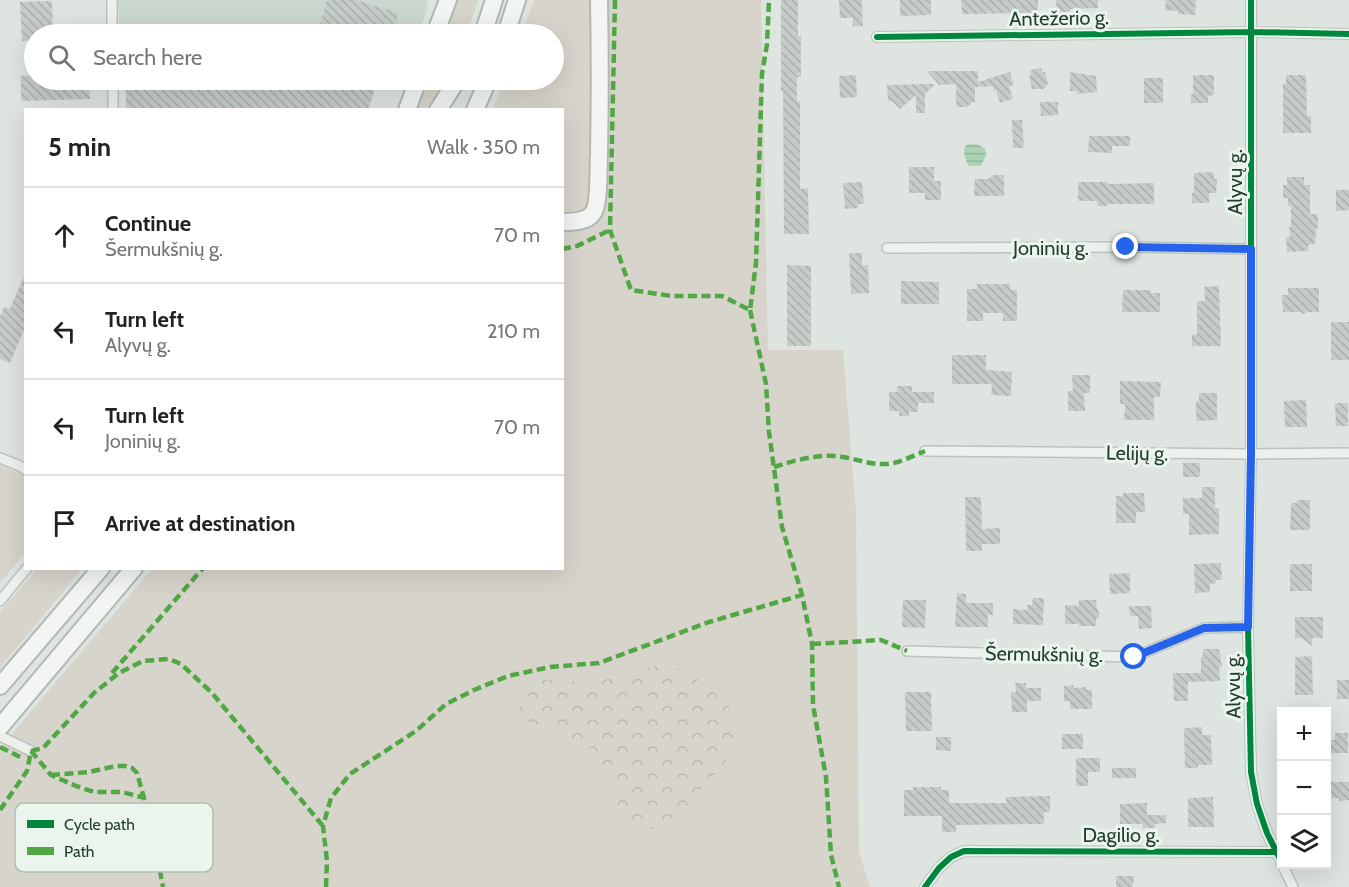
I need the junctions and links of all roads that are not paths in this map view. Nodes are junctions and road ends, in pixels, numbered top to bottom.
1 (112, 0) edge
2 (494, 0) edge
3 (517, 0) edge
4 (599, 0) edge
5 (1251, 0) edge
6 (446, 2) edge
7 (112, 24) edge
8 (438, 24) edge
9 (486, 24) edge
10 (509, 24) edge
11 (1252, 32) junction
12 (1349, 34) edge
13 (877, 37) dead end
14 (113, 90) edge
15 (414, 90) edge
16 (455, 90) edge
17 (458, 90) edge
18 (484, 90) edge
19 (478, 104) edge
20 (113, 108) edge
21 (408, 108) edge
22 (440, 108) edge
23 (453, 108) edge
24 (564, 222) edge
25 (887, 248) dead end
26 (1251, 249) junction
27 (925, 451) dead end
28 (1349, 453) edge
29 (1251, 454) junction
30 (0, 458) edge
31 (24, 467) edge
32 (25, 570) edge
33 (99, 570) edge
34 (132, 570) edge
35 (0, 601) edge
36 (1248, 627) junction
37 (907, 651) dead end
38 (0, 686) edge
39 (0, 727) edge
40 (0, 736) edge
41 (31, 751) dead end
42 (1277, 852) joint
43 (1284, 869) edge
44 (926, 887) edge
45 (1293, 887) edge

1 - 7 street
2 - 9 highway
3 - 10 highway
4 - 24 highway
5 - 11 street, Alyvų g.
6 - 8 highway
11 - 12 street, Antežerio g.
11 - 13 street, Antežerio g.
11 - 26 street, Alyvų g.
14 - 20 street
15 - 21 highway
16 - 22 highway
17 - 23 highway
18 - 19 highway
25 - 26 street, Joninių g.
26 - 29 street, Alyvų g.
27 - 29 street, Lelijų g.
28 - 29 street, Lelijų g.
29 - 36 street, Alyvų g.
30 - 31 street
32 - 35 street
33 - 38 highway
34 - 39 highway
36 - 37 street, Šermukšnių g.
36 - 42 street, Alyvų g.
40 - 41 street
42 - 44 street, Dagilio g.
43 - 45 street, Alyvų g.

